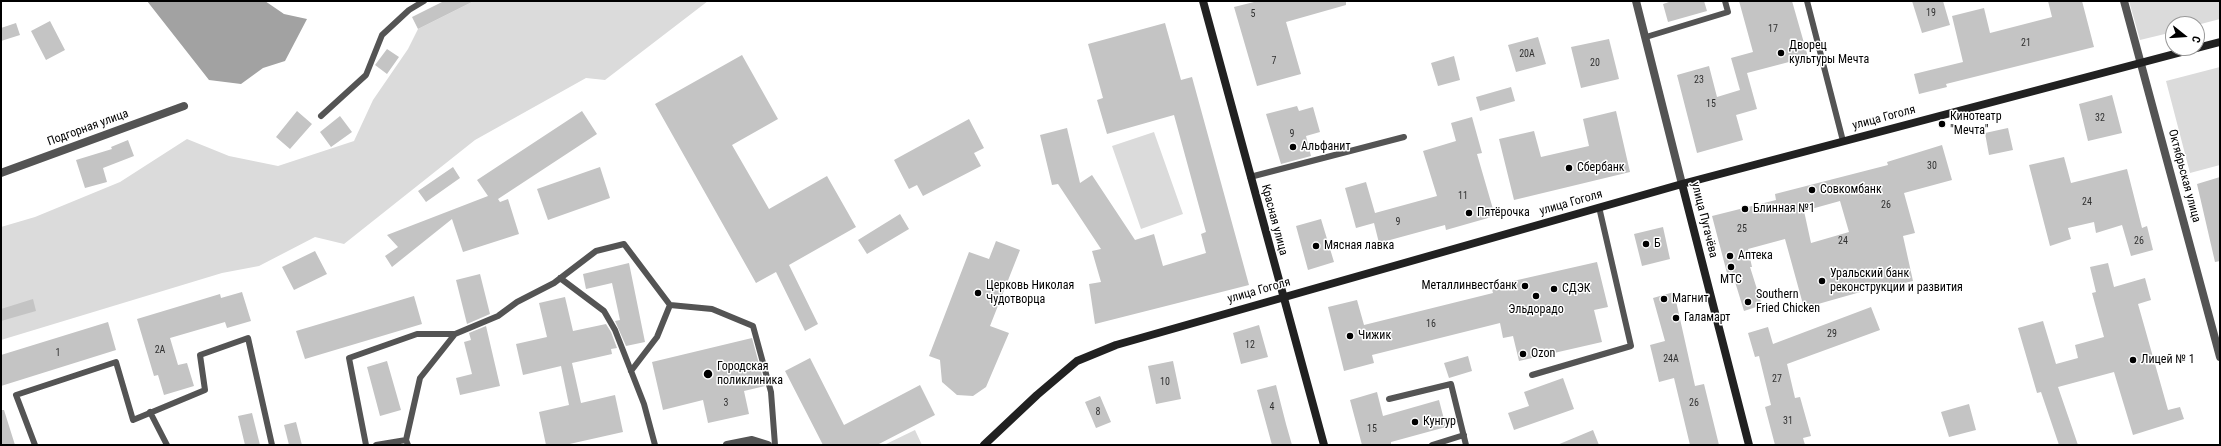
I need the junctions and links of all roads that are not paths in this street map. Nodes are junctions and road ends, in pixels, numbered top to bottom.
1 (424, 1) edge
2 (1203, 1) edge
3 (1636, 1) edge
4 (1725, 1) edge
5 (1806, 1) edge
6 (2124, 1) edge
7 (1646, 36) junction
8 (2220, 42) edge
9 (2205, 46) edge
10 (2167, 56) edge
11 (2141, 63) junction
12 (184, 106) dead end
13 (320, 116) dead end
14 (1404, 137) dead end
15 (1844, 141) junction
16 (1, 173) edge
17 (1250, 177) junction
18 (1682, 184) junction
19 (1598, 207) junction
20 (560, 278) junction
21 (1283, 296) junction
22 (670, 305) junction
23 (455, 334) junction
24 (2220, 357) edge
25 (631, 371) junction
26 (1532, 375) dead end
27 (1389, 399) dead end
28 (150, 412) junction
29 (1464, 435) junction
30 (407, 442) edge
31 (35, 445) edge
32 (167, 445) edge
33 (272, 445) edge
34 (366, 445) edge
35 (376, 445) edge
36 (656, 445) edge
37 (727, 445) edge
38 (768, 445) edge
39 (775, 445) edge
40 (984, 445) edge
41 (1324, 445) edge
42 (1432, 445) edge
43 (1466, 445) edge
44 (1749, 445) edge

1 - 13 lane
2 - 17 street, Красная улица
3 - 7 street, улица Пугачёва
4 - 7 lane
5 - 15 lane
6 - 11 street, Октябрьская улица
7 - 18 street, улица Пугачёва
8 - 9 street, улица Гоголя
10 - 11 street, улица Гоголя
11 - 15 street, улица Гоголя
11 - 24 street, Октябрьская улица
12 - 16 street, Подгорная улица
14 - 17 lane
15 - 18 street, улица Гоголя
17 - 21 street, Красная улица
18 - 19 street, улица Гоголя
18 - 44 street, улица Пугачёва
19 - 21 street, улица Гоголя
19 - 26 lane
20 - 22 lane
20 - 23 lane
20 - 25 lane
21 - 40 street, улица Гоголя
21 - 41 street, Красная улица
22 - 25 lane
22 - 39 lane
23 - 30 lane
23 - 34 lane
25 - 36 lane
27 - 29 lane
28 - 31 lane
28 - 32 lane
28 - 33 lane
29 - 42 lane
29 - 43 lane
30 - 35 lane
37 - 38 street

